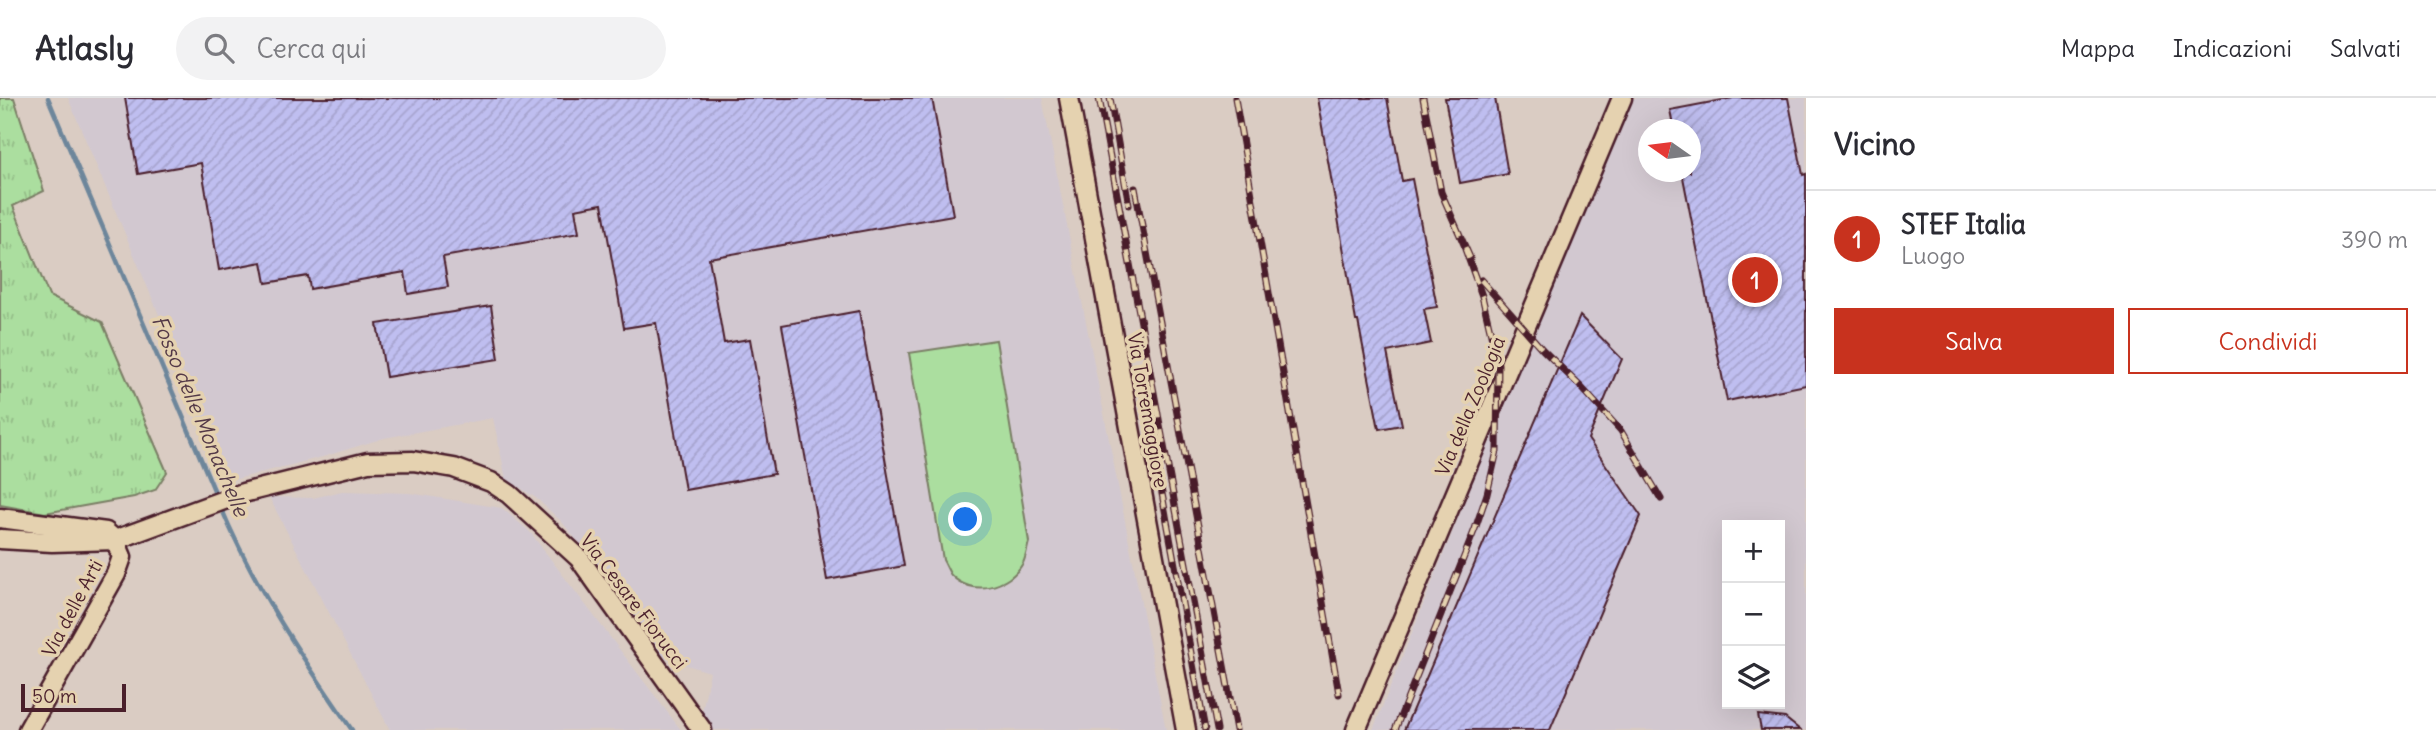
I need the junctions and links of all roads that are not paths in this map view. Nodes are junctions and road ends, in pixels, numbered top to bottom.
1 (1069, 98) edge
2 (1622, 98) edge
3 (0, 518) edge
4 (0, 539) edge
5 (115, 540) junction
6 (28, 730) edge
7 (702, 730) edge
8 (1186, 730) edge
9 (1356, 730) edge

1 - 8 street, Via Torremaggiore
2 - 9 street, Via della Zoologia
3 - 5 street
4 - 5 street, Via Cesare Fiorucci
5 - 6 street, Via delle Arti
5 - 7 street, Via Cesare Fiorucci

